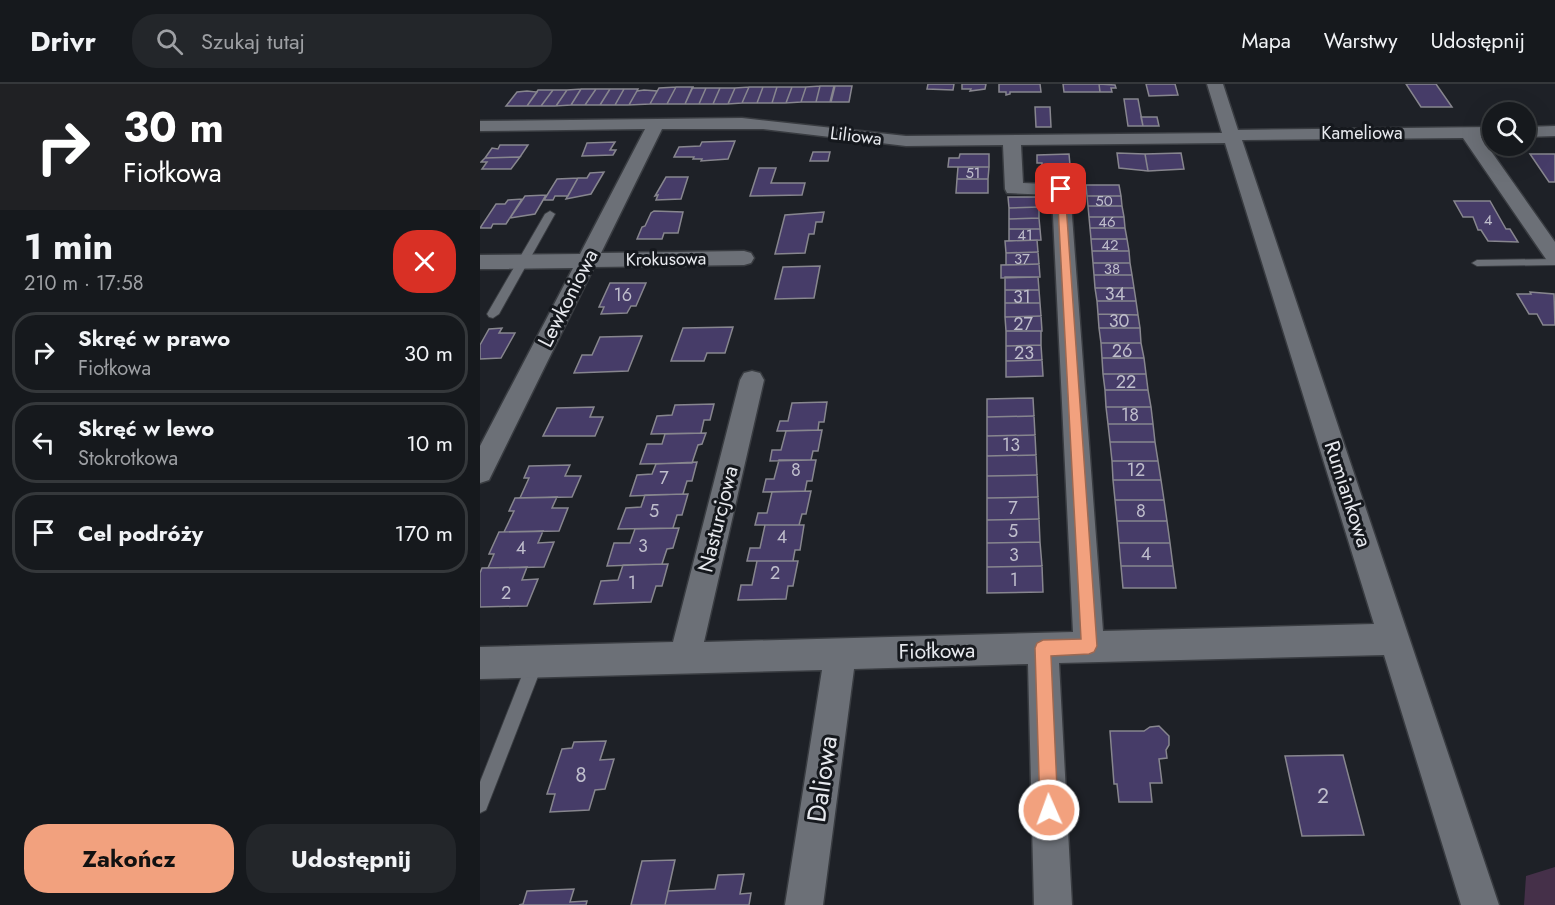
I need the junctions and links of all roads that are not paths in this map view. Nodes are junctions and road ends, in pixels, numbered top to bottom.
1 (1215, 84) edge
2 (656, 124) junction
3 (480, 126) edge
4 (1555, 131) edge
5 (1482, 132) edge
6 (1536, 132) edge
7 (1469, 133) junction
8 (1232, 136) junction
9 (1012, 140) junction
10 (550, 214) dead end
11 (1555, 257) edge
12 (744, 258) dead end
13 (586, 261) junction
14 (480, 262) edge
15 (524, 262) junction
16 (1555, 262) edge
17 (1477, 263) dead end
18 (493, 314) dead end
19 (752, 380) dead end
20 (480, 472) edge
21 (1394, 639) junction
22 (1089, 646) junction
23 (1043, 648) junction
24 (840, 653) junction
25 (684, 659) junction
26 (536, 661) junction
27 (480, 663) edge
28 (480, 804) edge
29 (804, 905) edge
30 (1053, 905) edge
31 (1480, 905) edge

1 - 8 street, Rumiankowa
2 - 3 street, Liliowa
2 - 9 street, Liliowa
2 - 13 street, Lewkoniowa
4 - 6 street
5 - 7 street, Kameliowa
7 - 8 street, Kameliowa
7 - 11 street
8 - 9 street, Liliowa
8 - 21 street, Rumiankowa
9 - 22 street
10 - 15 lane
12 - 13 street, Krokusowa
13 - 15 street, Krokusowa
13 - 20 street, Lewkoniowa
14 - 15 street, Krokusowa
15 - 18 lane
16 - 17 lane
19 - 25 street, Nasturcjowa
21 - 22 street, Fiołkowa
21 - 31 street, Rumiankowa
22 - 23 street, Fiołkowa
23 - 24 street, Fiołkowa
23 - 30 street
24 - 25 street, Fiołkowa
24 - 29 street, Daliowa
25 - 26 street, Fiołkowa
26 - 27 street, Fiołkowa
26 - 28 lane

